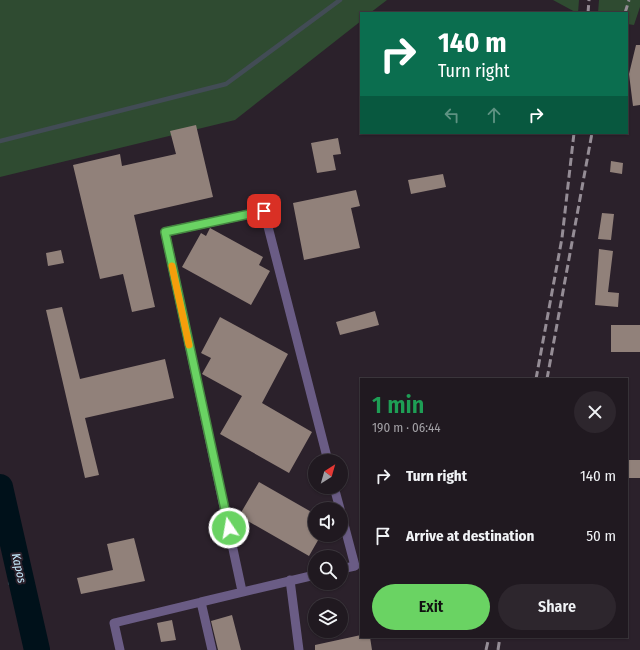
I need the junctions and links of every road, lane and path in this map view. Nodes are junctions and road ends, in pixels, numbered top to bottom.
1 (326, 454) edge
2 (348, 535) edge
3 (358, 566) edge
4 (348, 568) edge
5 (308, 576) edge
6 (290, 580) junction
7 (242, 591) junction
8 (201, 602) junction
9 (120, 650) edge
10 (212, 650) edge
11 (300, 650) edge

1 - 7 lane
2 - 3 lane
3 - 4 lane
5 - 6 lane
6 - 7 lane
6 - 11 lane
7 - 8 lane
8 - 9 lane
8 - 10 lane

